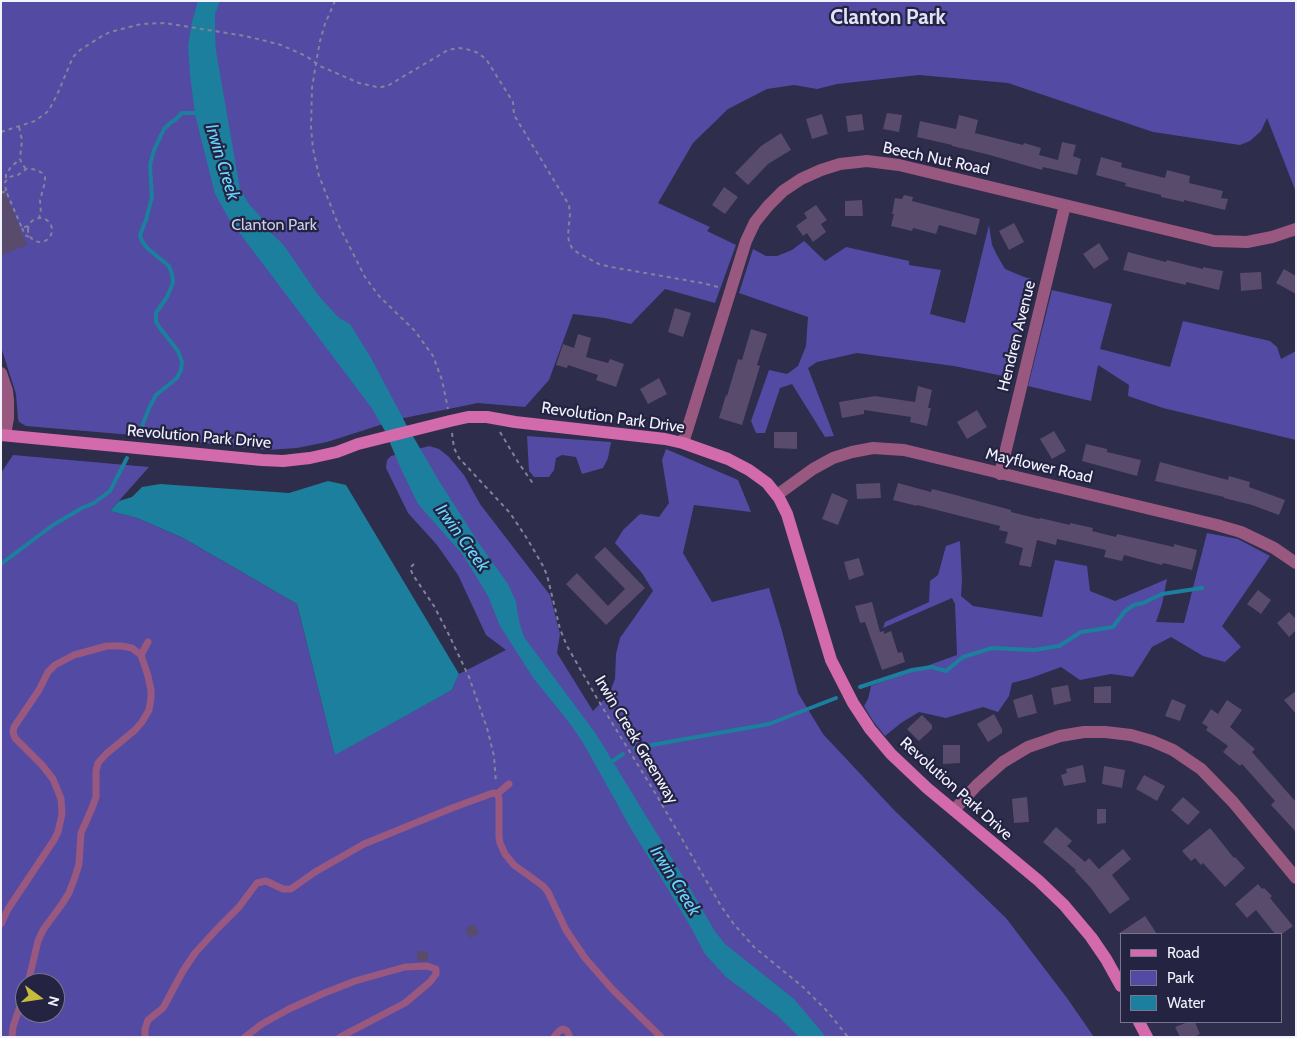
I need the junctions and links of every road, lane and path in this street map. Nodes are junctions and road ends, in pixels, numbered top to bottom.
1 (334, 1) edge
2 (316, 63) junction
3 (19, 126) junction
4 (1, 132) edge
5 (20, 159) junction
6 (26, 170) junction
7 (7, 179) junction
8 (6, 191) junction
9 (1, 192) edge
10 (1065, 205) junction
11 (39, 217) junction
12 (28, 225) junction
13 (22, 228) junction
14 (1296, 229) edge
15 (30, 238) junction
16 (723, 288) dead end
17 (1, 373) edge
18 (449, 413) dead end
19 (451, 428) dead end
20 (500, 431) dead end
21 (3, 435) edge
22 (683, 443) junction
23 (1000, 474) junction
24 (534, 485) dead end
25 (777, 495) junction
26 (1296, 563) edge
27 (414, 564) dead end
28 (148, 642) dead end
29 (141, 655) junction
30 (509, 784) dead end
31 (497, 794) junction
32 (954, 810) junction
33 (1296, 878) edge
34 (1, 924) edge
35 (30, 973) edge
36 (1120, 984) edge
37 (15, 1021) edge
38 (1140, 1023) edge
39 (12, 1037) edge
40 (145, 1037) edge
41 (245, 1037) edge
42 (340, 1037) edge
43 (554, 1037) edge
44 (570, 1037) edge
45 (661, 1037) edge
46 (848, 1037) edge
47 (1147, 1037) edge

1 - 2 path
2 - 3 path
2 - 16 path
2 - 18 path
3 - 4 path
3 - 5 path
5 - 6 path
5 - 7 path
6 - 7 path
6 - 11 path
7 - 8 path
8 - 9 path
8 - 13 path
10 - 14 street, Beech Nut Road
10 - 22 street, Beech Nut Road
10 - 23 street, Hendren Avenue
11 - 12 path
11 - 15 path
12 - 13 path
12 - 15 path
13 - 15 path
17 - 21 street
19 - 46 path, Irwin Creek Greenway
20 - 24 path
21 - 22 street, Revolution Park Drive
22 - 25 street, Revolution Park Drive
23 - 25 street, Mayflower Road
23 - 26 street, Mayflower Road
25 - 32 street, Revolution Park Drive
27 - 31 path
28 - 29 lane
29 - 34 lane
29 - 35 lane
30 - 31 lane
31 - 40 lane
31 - 45 lane
32 - 33 street
32 - 36 street, Revolution Park Drive
37 - 39 lane
38 - 47 street
41 - 42 lane
43 - 44 lane

